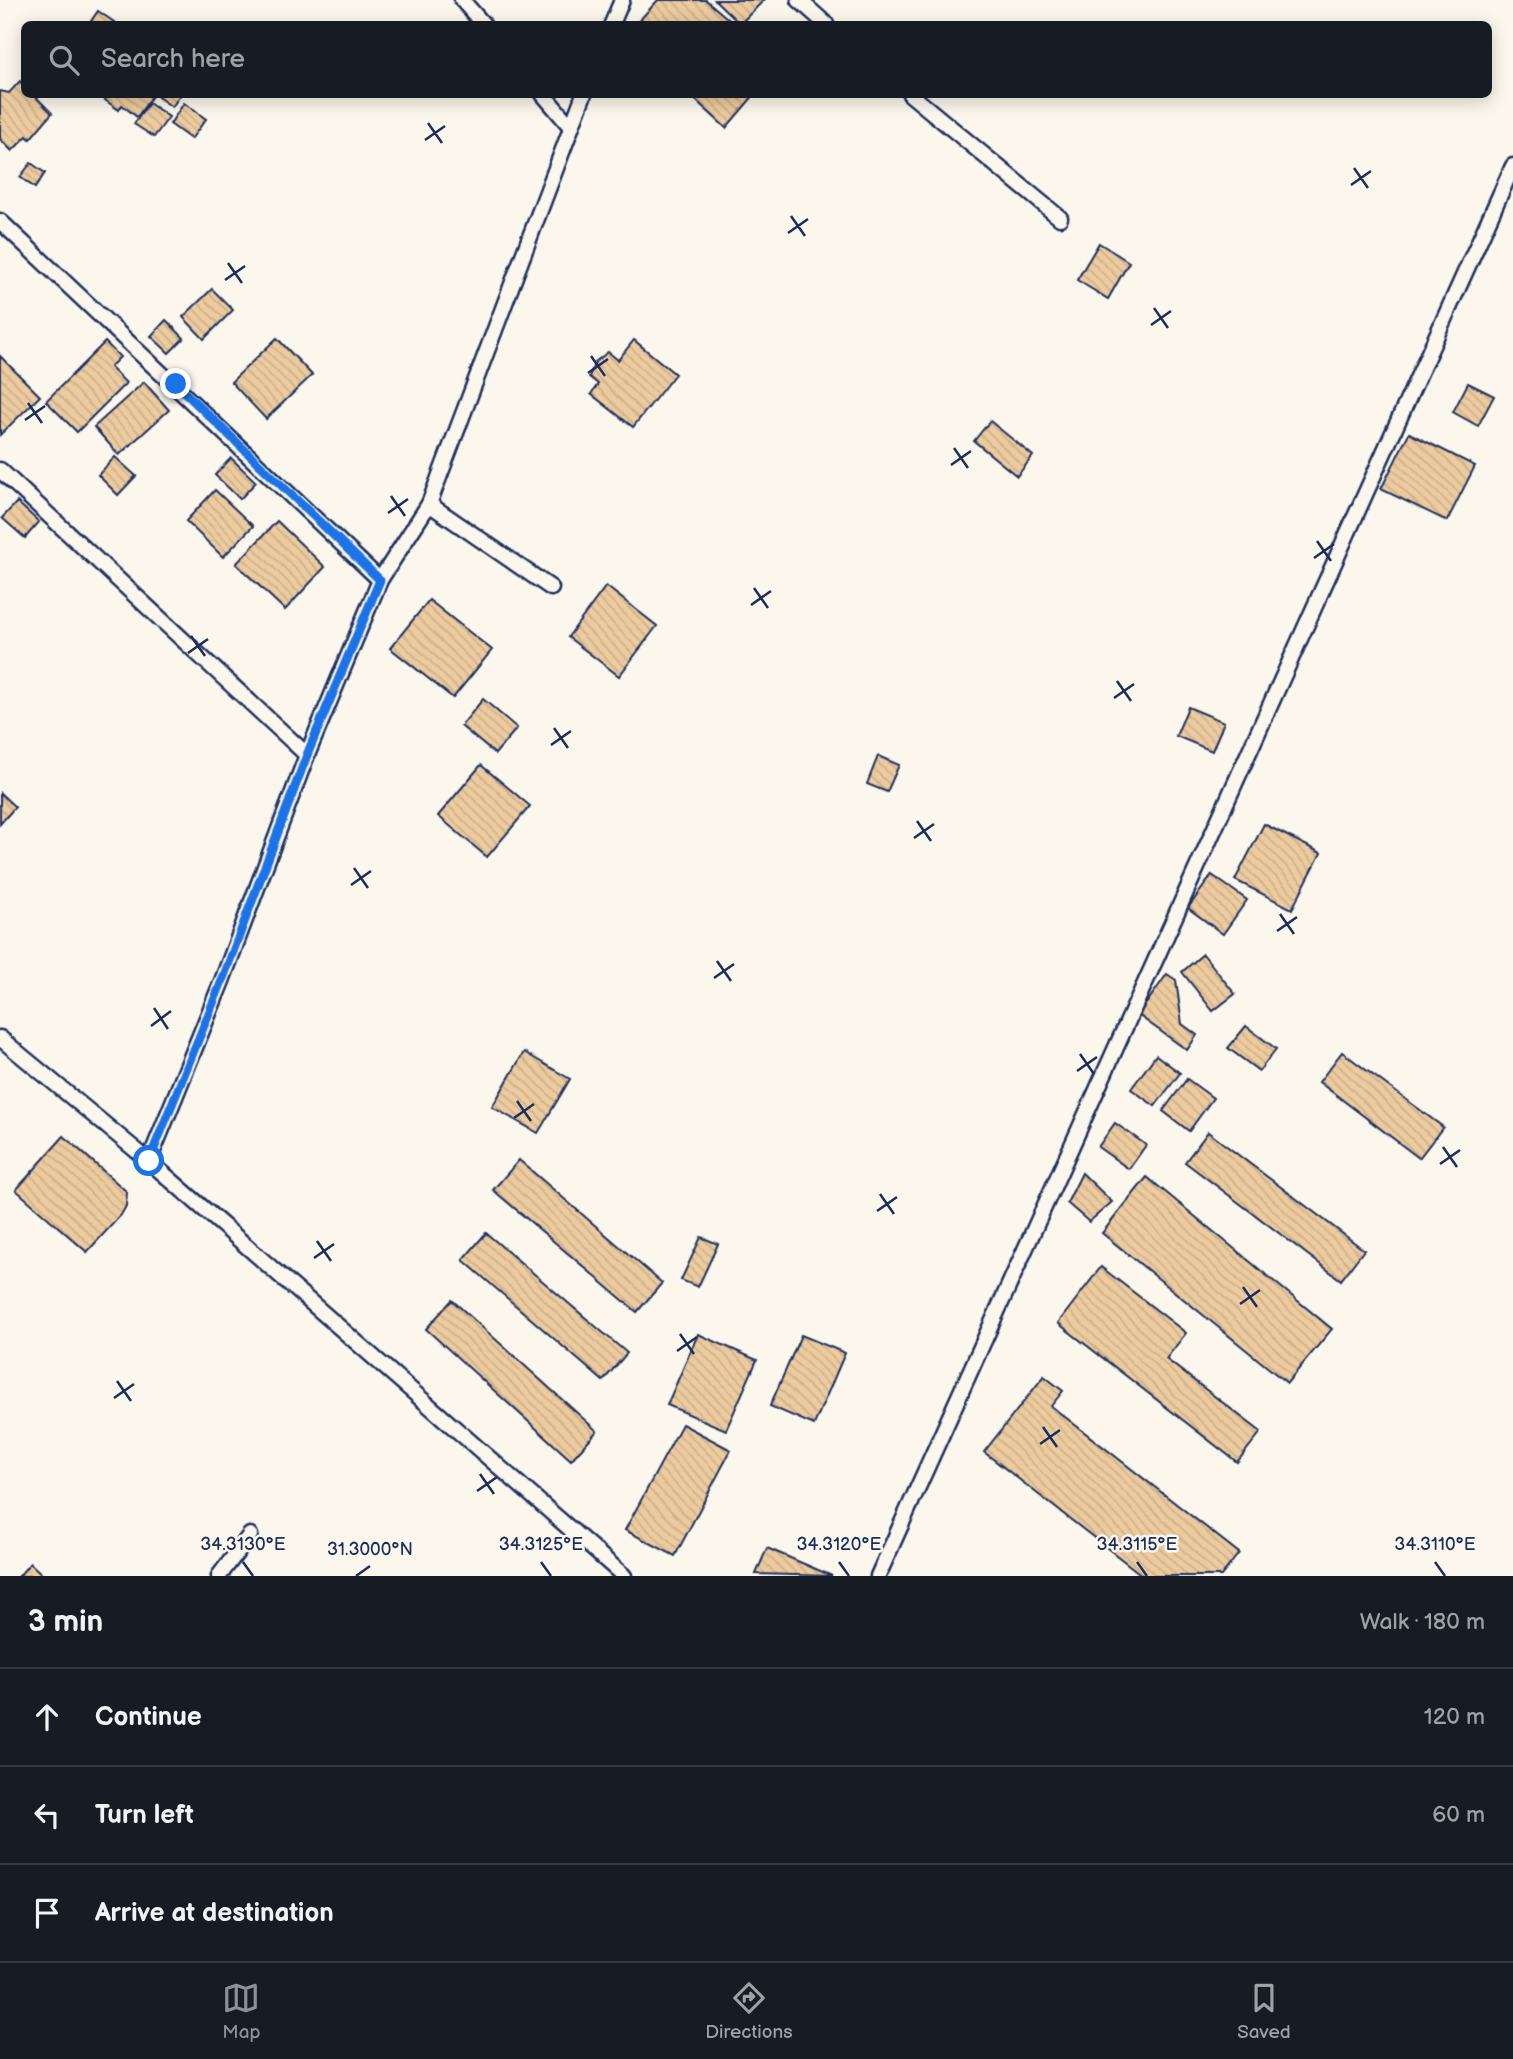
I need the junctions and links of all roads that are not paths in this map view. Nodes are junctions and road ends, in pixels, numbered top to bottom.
1 (462, 0) edge
2 (622, 0) edge
3 (799, 0) edge
4 (480, 21) edge
5 (613, 21) edge
6 (823, 21) edge
7 (546, 98) edge
8 (582, 98) edge
9 (915, 98) edge
10 (571, 127) junction
11 (1513, 166) edge
12 (1060, 218) dead end
13 (0, 221) edge
14 (0, 470) edge
15 (0, 485) edge
16 (24, 489) junction
17 (429, 504) junction
18 (380, 580) junction
19 (551, 588) dead end
20 (307, 755) junction
21 (0, 1038) edge
22 (149, 1161) junction
23 (250, 1535) dead end
24 (219, 1576) edge
25 (624, 1576) edge
26 (878, 1576) edge

1 - 4 lane
2 - 5 lane
3 - 6 lane
7 - 10 lane
8 - 10 lane
9 - 12 lane
10 - 17 lane
11 - 26 lane
13 - 18 lane
14 - 16 lane
15 - 16 lane
16 - 20 lane
17 - 18 lane
17 - 19 lane
18 - 20 lane
20 - 22 lane
21 - 22 lane
22 - 25 lane
23 - 24 lane

